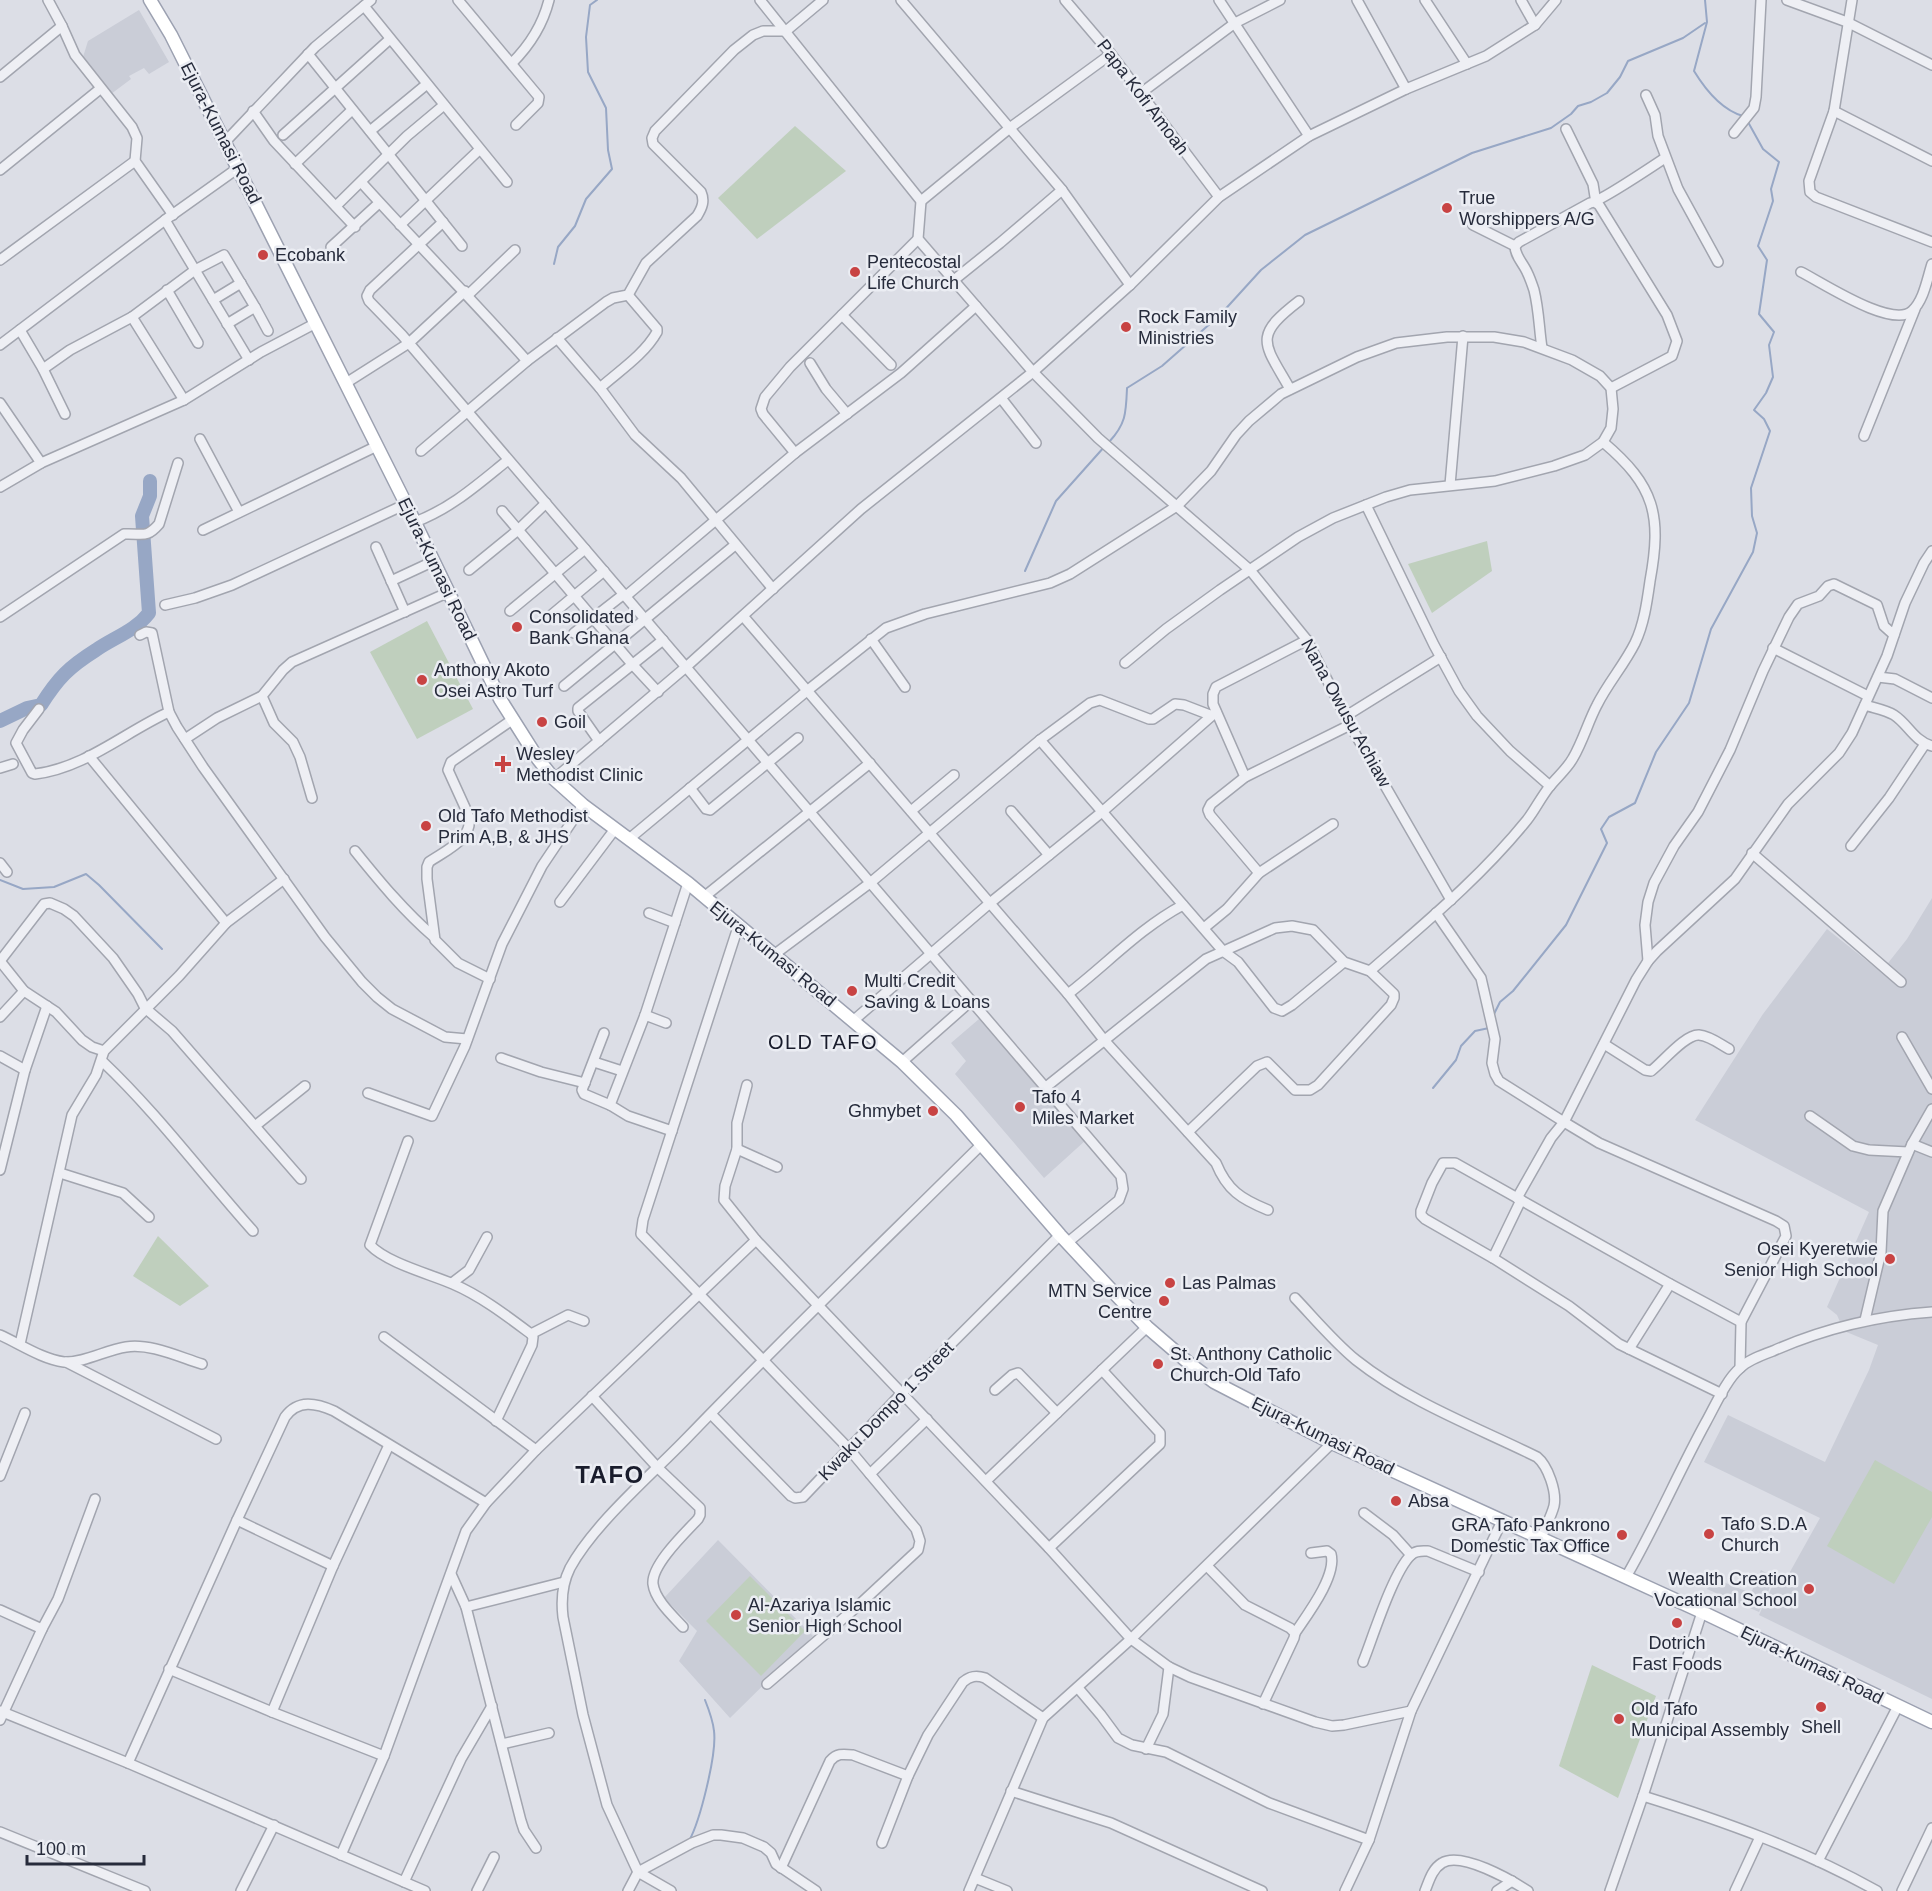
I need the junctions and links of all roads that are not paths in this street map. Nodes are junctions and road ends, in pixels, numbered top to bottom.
1 (48, 0) edge
2 (150, 0) edge
3 (458, 0) edge
4 (549, 0) edge
5 (760, 0) edge
6 (823, 0) edge
7 (901, 0) edge
8 (1065, 0) edge
9 (1219, 0) edge
10 (1280, 0) edge
11 (1357, 0) edge
12 (1425, 0) edge
13 (1521, 0) edge
14 (1556, 0) edge
15 (1761, 0) edge
16 (1787, 0) edge
17 (1852, 0) edge
18 (368, 3) edge
19 (1847, 22) junction
20 (1234, 23) junction
21 (1535, 24) junction
22 (62, 26) junction
23 (786, 32) junction
24 (390, 39) junction
25 (308, 54) junction
26 (1111, 54) junction
27 (512, 63) junction
28 (1467, 64) junction
29 (1932, 65) edge
30 (0, 77) edge
31 (426, 84) junction
32 (100, 89) junction
33 (336, 89) junction
34 (1406, 89) junction
35 (1141, 93) junction
36 (1646, 95) dead end
37 (444, 105) junction
38 (352, 110) junction
39 (253, 111) junction
40 (1834, 111) junction
41 (516, 125) dead end
42 (1011, 127) junction
43 (1566, 129) dead end
44 (370, 131) junction
45 (1734, 133) dead end
46 (283, 135) dead end
47 (1309, 136) junction
48 (225, 142) junction
49 (479, 150) junction
50 (389, 155) junction
51 (1665, 158) junction
52 (135, 161) junction
53 (1932, 161) edge
54 (295, 164) junction
55 (238, 168) junction
56 (0, 170) edge
57 (361, 182) junction
58 (507, 182) dead end
59 (1062, 189) junction
60 (1219, 197) junction
61 (426, 201) junction
62 (921, 201) junction
63 (380, 202) junction
64 (1596, 202) junction
65 (336, 206) junction
66 (169, 217) junction
67 (443, 222) junction
68 (400, 225) junction
69 (1473, 225) dead end
70 (355, 227) junction
71 (918, 239) junction
72 (1932, 242) edge
73 (420, 244) junction
74 (462, 246) dead end
75 (1515, 246) junction
76 (331, 247) dead end
77 (515, 250) dead end
78 (0, 260) edge
79 (1718, 262) dead end
80 (1932, 264) edge
81 (195, 270) junction
82 (1801, 272) dead end
83 (954, 280) junction
84 (241, 283) junction
85 (1130, 285) junction
86 (167, 290) junction
87 (466, 293) junction
88 (628, 295) junction
89 (213, 300) junction
90 (1299, 302) dead end
91 (976, 306) junction
92 (1916, 306) junction
93 (255, 307) junction
94 (842, 315) junction
95 (132, 317) junction
96 (316, 323) junction
97 (227, 324) junction
98 (20, 330) junction
99 (268, 331) dead end
100 (1463, 336) junction
101 (557, 338) junction
102 (198, 343) dead end
103 (409, 343) junction
104 (0, 345) edge
105 (1542, 348) junction
106 (249, 360) junction
107 (527, 361) junction
108 (810, 363) dead end
109 (891, 364) dead end
110 (43, 369) junction
111 (1033, 372) junction
112 (346, 383) junction
113 (600, 388) junction
114 (1290, 388) junction
115 (1611, 388) junction
116 (1000, 398) junction
117 (184, 400) junction
118 (0, 403) edge
119 (467, 412) junction
120 (65, 414) dead end
121 (848, 414) junction
122 (1864, 436) dead end
123 (200, 439) dead end
124 (1036, 442) dead end
125 (1603, 442) junction
126 (377, 446) junction
127 (421, 452) dead end
128 (795, 453) junction
129 (508, 460) junction
130 (42, 462) junction
131 (178, 463) dead end
132 (1450, 485) junction
133 (0, 487) edge
134 (546, 503) junction
135 (406, 504) junction
136 (1366, 505) junction
137 (1177, 506) junction
138 (502, 511) dead end
139 (239, 512) junction
140 (715, 520) junction
141 (415, 522) junction
142 (203, 530) dead end
143 (518, 530) junction
144 (735, 545) junction
145 (376, 547) dead end
146 (585, 549) junction
147 (1932, 551) edge
148 (434, 561) junction
149 (469, 570) dead end
150 (1250, 570) junction
151 (604, 571) junction
152 (554, 573) junction
153 (391, 581) junction
154 (773, 589) junction
155 (449, 592) junction
156 (625, 595) junction
157 (573, 596) junction
158 (165, 605) dead end
159 (510, 611) dead end
160 (405, 612) junction
161 (743, 616) junction
162 (0, 617) edge
163 (549, 617) dead end
164 (593, 619) junction
165 (645, 619) junction
166 (574, 633) dead end
167 (1894, 634) junction
168 (140, 635) dead end
169 (871, 639) junction
170 (663, 640) junction
171 (1307, 640) junction
172 (615, 644) junction
173 (1773, 648) junction
174 (1441, 657) junction
175 (1125, 663) dead end
176 (633, 664) junction
177 (686, 667) junction
178 (1878, 677) junction
179 (564, 686) dead end
180 (905, 687) dead end
181 (808, 690) junction
182 (658, 692) junction
183 (262, 696) junction
184 (1932, 698) edge
185 (1867, 701) junction
186 (39, 709) dead end
187 (170, 712) junction
188 (1213, 713) junction
189 (512, 720) junction
190 (1348, 721) junction
191 (798, 738) dead end
192 (185, 739) junction
193 (749, 740) junction
194 (1040, 740) junction
195 (599, 741) junction
196 (1928, 745) edge
197 (89, 756) junction
198 (768, 763) junction
199 (870, 763) junction
200 (13, 765) dead end
201 (0, 768) edge
202 (954, 776) dead end
203 (1245, 777) junction
204 (554, 779) junction
205 (1550, 786) junction
206 (690, 788) junction
207 (312, 798) dead end
208 (583, 805) junction
209 (809, 810) junction
210 (911, 811) junction
211 (1011, 811) dead end
212 (1102, 812) junction
213 (1333, 824) dead end
214 (615, 828) junction
215 (930, 833) junction
216 (629, 839) junction
217 (1851, 846) dead end
218 (355, 850) dead end
219 (1752, 853) junction
220 (1049, 855) junction
221 (0, 863) edge
222 (7, 872) dead end
223 (1260, 873) junction
224 (284, 879) junction
225 (688, 883) junction
226 (870, 883) junction
227 (704, 897) junction
228 (1451, 900) junction
229 (561, 902) dead end
230 (990, 903) junction
231 (1183, 905) junction
232 (649, 913) dead end
233 (1436, 913) junction
234 (226, 923) junction
235 (675, 923) junction
236 (738, 924) junction
237 (1203, 928) junction
238 (434, 937) junction
239 (1223, 951) junction
240 (775, 954) junction
241 (931, 954) junction
242 (0, 961) edge
243 (1648, 961) junction
244 (1344, 962) junction
245 (1370, 971) junction
246 (490, 979) junction
247 (1900, 982) dead end
248 (24, 991) junction
249 (1068, 994) junction
250 (971, 1001) junction
251 (47, 1006) junction
252 (145, 1008) junction
253 (645, 1015) junction
254 (0, 1017) edge
255 (854, 1020) junction
256 (666, 1023) dead end
257 (604, 1033) dead end
258 (1902, 1037) dead end
259 (467, 1039) junction
260 (1104, 1040) junction
261 (1604, 1044) junction
262 (1729, 1049) dead end
263 (0, 1056) edge
264 (103, 1056) junction
265 (501, 1058) dead end
266 (594, 1062) junction
267 (902, 1062) junction
268 (25, 1070) junction
269 (622, 1071) junction
270 (585, 1083) junction
271 (747, 1085) dead end
272 (305, 1086) dead end
273 (1046, 1087) junction
274 (1932, 1089) edge
275 (368, 1094) dead end
276 (610, 1105) junction
277 (1932, 1109) edge
278 (1810, 1116) dead end
279 (1564, 1122) junction
280 (255, 1126) junction
281 (672, 1131) junction
282 (1188, 1132) junction
283 (408, 1141) dead end
284 (982, 1143) junction
285 (1910, 1148) junction
286 (3, 1149) edge
287 (737, 1149) junction
288 (1932, 1152) edge
289 (777, 1167) dead end
290 (0, 1170) edge
291 (60, 1173) junction
292 (302, 1179) dead end
293 (1519, 1199) junction
294 (1268, 1210) dead end
295 (149, 1217) dead end
296 (253, 1231) dead end
297 (487, 1237) dead end
298 (1064, 1239) junction
299 (756, 1240) junction
300 (1492, 1258) junction
301 (452, 1283) junction
302 (1671, 1284) junction
303 (699, 1293) junction
304 (1295, 1298) dead end
305 (819, 1306) junction
306 (1932, 1312) edge
307 (1864, 1320) junction
308 (584, 1321) dead end
309 (1741, 1322) junction
310 (1147, 1326) junction
311 (531, 1334) junction
312 (0, 1335) edge
313 (384, 1337) dead end
314 (20, 1344) junction
315 (1629, 1349) junction
316 (764, 1359) junction
317 (64, 1362) junction
318 (202, 1364) dead end
319 (1740, 1368) junction
320 (1102, 1370) junction
321 (995, 1390) dead end
322 (902, 1393) junction
323 (1722, 1394) junction
324 (592, 1396) junction
325 (25, 1413) dead end
326 (1057, 1413) junction
327 (711, 1414) junction
328 (927, 1419) junction
329 (496, 1421) junction
330 (216, 1439) dead end
331 (1332, 1443) junction
332 (389, 1445) junction
333 (849, 1449) junction
334 (536, 1450) junction
335 (658, 1468) junction
336 (870, 1474) junction
337 (0, 1476) edge
338 (986, 1481) junction
339 (95, 1499) dead end
340 (486, 1503) junction
341 (1364, 1513) dead end
342 (237, 1520) junction
343 (1502, 1521) junction
344 (1541, 1539) junction
345 (1049, 1548) junction
346 (1311, 1553) dead end
347 (1411, 1555) junction
348 (333, 1566) junction
349 (1207, 1566) junction
350 (1479, 1572) junction
351 (451, 1574) junction
352 (1626, 1577) junction
353 (564, 1582) junction
354 (466, 1607) junction
355 (0, 1610) edge
356 (1702, 1612) junction
357 (683, 1627) dead end
358 (42, 1629) junction
359 (1295, 1633) junction
360 (1131, 1639) junction
361 (1363, 1662) dead end
362 (1169, 1667) junction
363 (170, 1669) junction
364 (767, 1684) dead end
365 (1078, 1688) junction
366 (1263, 1704) junction
367 (492, 1706) junction
368 (1898, 1706) junction
369 (1411, 1711) junction
370 (272, 1712) junction
371 (1, 1715) edge
372 (1043, 1718) junction
373 (1932, 1722) edge
374 (549, 1733) dead end
375 (502, 1744) junction
376 (1146, 1749) junction
377 (384, 1756) junction
378 (128, 1763) junction
379 (908, 1776) junction
380 (1011, 1791) junction
381 (1643, 1796) junction
382 (274, 1825) junction
383 (1932, 1828) edge
384 (0, 1832) edge
385 (1760, 1837) junction
386 (1369, 1839) junction
387 (882, 1843) dead end
388 (536, 1848) dead end
389 (341, 1855) junction
390 (494, 1857) dead end
391 (1818, 1861) junction
392 (781, 1868) junction
393 (638, 1872) junction
394 (975, 1878) junction
395 (1512, 1881) junction
396 (1860, 1881) junction
397 (404, 1882) junction
398 (129, 1888) edge
399 (145, 1891) edge
400 (241, 1891) edge
401 (425, 1891) edge
402 (477, 1891) edge
403 (628, 1891) edge
404 (671, 1891) edge
405 (816, 1891) edge
406 (969, 1891) edge
407 (1007, 1891) edge
408 (1262, 1891) edge
409 (1345, 1891) edge
410 (1425, 1891) edge
411 (1497, 1891) edge
412 (1528, 1891) edge
413 (1610, 1891) edge
414 (1735, 1891) edge
415 (1855, 1891) edge
416 (1877, 1891) edge
417 (1902, 1891) edge

1 - 22 street
2 - 48 main road, Ejura-Kumasi Road
3 - 27 street
4 - 27 street
5 - 23 street
6 - 23 street
7 - 42 street
8 - 26 street, Papa Kofi Amoah
9 - 20 street
10 - 20 street
11 - 34 street
12 - 28 street
13 - 21 street
14 - 21 street
15 - 45 street
16 - 19 street
17 - 19 street
18 - 24 street
18 - 25 street
19 - 29 street
19 - 40 street
20 - 35 street
20 - 47 street
21 - 28 street
22 - 30 street
22 - 32 street
23 - 62 street
23 - 88 street
24 - 31 street
24 - 33 street
25 - 33 street
25 - 39 street
26 - 35 street, Papa Kofi Amoah
26 - 42 street
27 - 41 street
28 - 34 street
31 - 37 street
31 - 44 street
32 - 52 street
32 - 56 street
33 - 38 street
33 - 46 street
34 - 47 street
35 - 60 street, Papa Kofi Amoah
36 - 51 street
37 - 49 street
37 - 50 street
38 - 44 street
38 - 54 street
39 - 48 street
39 - 54 street
40 - 53 street
40 - 72 street
42 - 59 street
42 - 62 street
43 - 64 street
44 - 50 street
47 - 60 street
48 - 55 main road, Ejura-Kumasi Road
49 - 58 street
49 - 61 street
50 - 57 street
50 - 61 street
51 - 64 street
51 - 79 street
52 - 66 street
52 - 78 street
54 - 65 street
55 - 66 street
55 - 96 main road, Ejura-Kumasi Road
57 - 63 street
57 - 65 street
59 - 83 street
59 - 85 street
60 - 85 street
61 - 67 street
61 - 68 street
62 - 71 street
63 - 68 street
63 - 70 street
64 - 75 street
64 - 115 street
65 - 70 street
66 - 81 street
66 - 98 street
67 - 73 street
67 - 74 street
68 - 73 street
69 - 75 street
70 - 76 street
71 - 83 street, Nana Owusu Achiaw
71 - 94 street
73 - 87 street
73 - 103 street
75 - 105 street
77 - 87 street
80 - 92 street
81 - 84 street
81 - 86 street
81 - 89 street
82 - 92 street
83 - 91 street, Nana Owusu Achiaw
84 - 89 street
84 - 93 street
85 - 111 street
86 - 95 street
86 - 102 street
87 - 103 street
87 - 107 street
88 - 101 street
88 - 113 street
89 - 97 street
90 - 114 street
91 - 111 street, Nana Owusu Achiaw
91 - 121 street
92 - 122 street
93 - 97 street
93 - 99 street
94 - 109 street
94 - 128 street
95 - 110 street
95 - 117 street
96 - 106 street
96 - 112 main road, Ejura-Kumasi Road
97 - 106 street
98 - 104 street
98 - 110 street
100 - 105 street
100 - 114 street
100 - 132 street
101 - 107 street
101 - 113 street
103 - 112 street
103 - 119 street
105 - 115 street
106 - 117 street
107 - 119 street
108 - 121 street
110 - 120 street
111 - 116 street
111 - 137 street, Nana Owusu Achiaw
112 - 126 main road, Ejura-Kumasi Road
113 - 140 street
114 - 137 street
115 - 125 street
116 - 124 street
116 - 154 street
117 - 130 street
118 - 130 street
119 - 127 street
119 - 129 street
121 - 128 street
123 - 139 street
125 - 132 street
125 - 205 street
126 - 135 main road, Ejura-Kumasi Road
126 - 139 street
128 - 140 street
129 - 134 street
129 - 141 street
130 - 133 street
131 - 162 street
132 - 136 street
134 - 143 street
134 - 146 street
135 - 141 main road, Ejura-Kumasi Road
135 - 158 street
136 - 150 street
136 - 174 street
137 - 150 street, Nana Owusu Achiaw
137 - 169 street
138 - 143 street
139 - 142 street
140 - 144 street
140 - 156 street
141 - 148 main road, Ejura-Kumasi Road
143 - 149 street
143 - 152 street
144 - 154 street
144 - 165 street
145 - 153 street
146 - 151 street
146 - 152 street
147 - 167 street
148 - 153 street
148 - 155 main road, Ejura-Kumasi Road
150 - 171 street, Nana Owusu Achiaw
150 - 175 street
151 - 156 street
151 - 157 street
152 - 157 street
152 - 159 street
153 - 160 street
154 - 161 street
155 - 160 street
155 - 189 main road, Ejura-Kumasi Road
156 - 164 street
156 - 165 street
157 - 163 street
157 - 164 street
160 - 183 street
161 - 177 street
161 - 181 street
164 - 166 street
164 - 172 street
165 - 170 street
165 - 172 street
167 - 173 street
167 - 178 street
168 - 187 street
169 - 180 street
169 - 181 street
170 - 176 street
170 - 177 street
171 - 188 street
171 - 190 street, Nana Owusu Achiaw
172 - 176 street
172 - 179 street
173 - 185 street
173 - 243 street
174 - 190 street
174 - 205 street
176 - 182 street
176 - 195 street
177 - 182 street
177 - 193 street
178 - 184 street
178 - 185 street
181 - 193 street
181 - 199 street
182 - 195 street
183 - 192 street
183 - 207 street
185 - 196 street
185 - 219 street
186 - 197 street
187 - 192 street
187 - 197 street
188 - 194 street
188 - 203 street
188 - 212 street
189 - 204 main road, Ejura-Kumasi Road
189 - 238 street
190 - 203 street
190 - 228 street, Nana Owusu Achiaw
191 - 198 street
192 - 224 street
193 - 198 street
193 - 206 street
194 - 212 street
194 - 215 street
195 - 204 street
196 - 217 street
197 - 234 street
198 - 206 street
198 - 209 street
199 - 209 street
199 - 210 street
200 - 201 street
202 - 210 street
203 - 223 street
204 - 208 main road, Ejura-Kumasi Road
205 - 228 street
206 - 216 street
208 - 214 main road, Ejura-Kumasi Road
208 - 246 street
209 - 226 street
209 - 227 street
210 - 215 street
211 - 220 street
212 - 220 street
212 - 231 street
213 - 223 street
214 - 216 main road, Ejura-Kumasi Road
214 - 229 street
215 - 226 street
215 - 230 street
216 - 225 main road, Ejura-Kumasi Road
218 - 238 street
219 - 243 street
219 - 247 street
220 - 230 street
221 - 222 street
223 - 237 street
224 - 234 street
224 - 259 street
225 - 227 main road, Ejura-Kumasi Road
225 - 235 street
226 - 240 street
226 - 241 street
227 - 236 main road, Ejura-Kumasi Road
228 - 233 street
230 - 241 street
230 - 249 street
231 - 237 street
231 - 249 street
232 - 235 street
233 - 245 street
233 - 279 street
234 - 252 street
235 - 253 street
236 - 240 main road, Ejura-Kumasi Road
236 - 281 street
237 - 239 street
238 - 246 street
239 - 244 street
239 - 244 street
239 - 260 street
240 - 255 main road, Ejura-Kumasi Road
241 - 250 street
241 - 255 street
242 - 248 street
242 - 252 street
243 - 261 street
244 - 245 street
245 - 282 street
246 - 259 street
248 - 251 street
248 - 254 street
249 - 260 street
250 - 267 street
250 - 273 street
251 - 264 street
251 - 268 street
252 - 264 street
252 - 280 street
253 - 256 street
253 - 269 street
255 - 267 main road, Ejura-Kumasi Road
257 - 266 street
258 - 274 street
259 - 275 street
260 - 273 street
260 - 282 street
261 - 262 street
261 - 279 street
263 - 268 street
264 - 291 street
264 - 296 street
265 - 270 street
266 - 269 street
266 - 270 street
267 - 284 main road, Ejura-Kumasi Road
268 - 286 street
269 - 276 street
270 - 276 street
271 - 287 street
272 - 280 street
273 - 298 street, Kwaku Dompo 1 Street
276 - 281 street
277 - 285 street
278 - 285 street
279 - 293 street
279 - 309 street
280 - 292 street
281 - 303 street
282 - 294 street
283 - 301 street
284 - 298 main road, Ejura-Kumasi Road
284 - 305 street
285 - 288 street
285 - 307 street
286 - 290 street
287 - 289 street
287 - 299 street
291 - 295 street
291 - 314 street
293 - 300 street
293 - 300 street
293 - 302 street
297 - 301 street
298 - 310 main road, Ejura-Kumasi Road
298 - 322 street, Kwaku Dompo 1 Street
299 - 303 street
299 - 305 street
300 - 315 street
301 - 311 street
302 - 309 street
302 - 315 street
303 - 316 street
303 - 324 street
304 - 344 street
305 - 316 street
305 - 322 street
306 - 307 street
307 - 319 street
308 - 311 street
309 - 319 street
310 - 320 street
310 - 331 main road, Ejura-Kumasi Road
311 - 329 street
312 - 314 street
313 - 329 street
314 - 317 street
315 - 323 street
316 - 327 street
316 - 333 street
317 - 318 street
317 - 330 street
319 - 323 street
320 - 326 street
320 - 345 street
321 - 326 street
322 - 328 street
322 - 333 street, Kwaku Dompo 1 Street
323 - 352 street
324 - 334 street
324 - 335 street
325 - 337 street
326 - 338 street
327 - 333 street, Kwaku Dompo 1 Street
327 - 335 street
328 - 336 street
328 - 338 street
329 - 334 street
331 - 343 main road, Ejura-Kumasi Road
331 - 349 street
332 - 340 street
332 - 342 street
332 - 348 street
333 - 336 street
334 - 340 street
335 - 353 street
335 - 357 street
336 - 364 street
338 - 345 street
339 - 358 street
340 - 351 street
341 - 347 street
342 - 348 street
342 - 363 street
343 - 344 main road, Ejura-Kumasi Road
343 - 350 street
344 - 352 main road, Ejura-Kumasi Road
345 - 360 street
346 - 359 street
347 - 350 street
347 - 361 street
348 - 370 street
349 - 359 street
349 - 360 street
350 - 369 street
351 - 354 street
351 - 377 street
352 - 356 main road, Ejura-Kumasi Road
353 - 354 street
353 - 393 street
354 - 367 street
355 - 358 street
356 - 368 main road, Ejura-Kumasi Road
356 - 381 street
358 - 371 street
359 - 366 street
360 - 362 street
360 - 365 street
362 - 366 street
362 - 376 street
363 - 370 street
363 - 378 street
365 - 372 street
365 - 376 street
366 - 369 street
367 - 375 street
367 - 397 street
368 - 373 main road, Ejura-Kumasi Road
368 - 391 street
369 - 386 street
370 - 377 street
371 - 378 street
372 - 379 street
372 - 380 street
374 - 375 street
375 - 388 street
376 - 386 street
377 - 389 street
378 - 382 street
379 - 387 street
379 - 392 street
380 - 394 street
380 - 408 street
381 - 385 street
381 - 413 street
382 - 389 street
382 - 400 street
383 - 417 street
384 - 398 street
385 - 391 street
385 - 414 street
386 - 409 street
389 - 397 street
390 - 402 street
391 - 396 street
392 - 393 street
392 - 405 street
393 - 403 street
393 - 404 street
394 - 406 street
394 - 407 street
395 - 410 street
395 - 411 street
395 - 412 street
396 - 415 street
396 - 416 street
397 - 401 street
398 - 399 street

